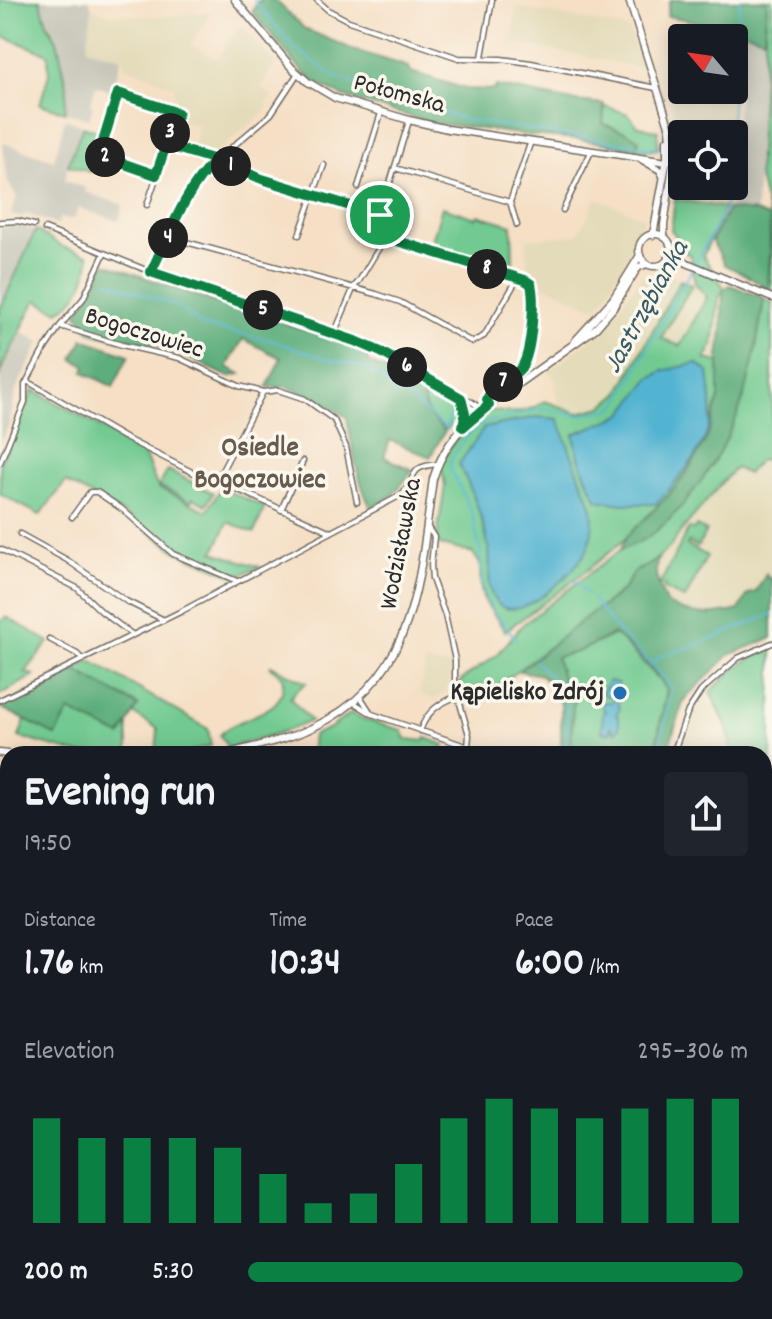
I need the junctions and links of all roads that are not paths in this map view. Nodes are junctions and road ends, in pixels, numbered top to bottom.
1 (235, 0) edge
2 (317, 0) edge
3 (492, 0) edge
4 (629, 0) edge
5 (482, 58) junction
6 (298, 73) junction
7 (656, 88) junction
8 (382, 112) junction
9 (409, 120) junction
10 (666, 121) junction
11 (531, 141) junction
12 (166, 145) junction
13 (592, 150) junction
14 (638, 157) junction
15 (216, 160) junction
16 (667, 162) junction
17 (324, 165) dead end
18 (395, 168) junction
19 (156, 175) junction
20 (667, 177) junction
21 (358, 187) dead end
22 (312, 193) junction
23 (510, 202) junction
24 (147, 205) dead end
25 (563, 210) dead end
26 (380, 215) junction
27 (0, 222) edge
28 (34, 225) dead end
29 (517, 225) dead end
30 (391, 228) junction
31 (45, 229) dead end
32 (299, 235) dead end
33 (653, 235) junction
34 (168, 237) junction
35 (664, 237) junction
36 (104, 254) junction
37 (640, 255) junction
38 (668, 257) junction
39 (647, 264) junction
40 (151, 272) junction
41 (518, 278) junction
42 (354, 287) junction
43 (772, 298) edge
44 (60, 326) junction
45 (334, 334) junction
46 (570, 347) junction
47 (26, 382) junction
48 (263, 392) junction
49 (461, 398) junction
50 (489, 405) junction
51 (480, 411) junction
52 (463, 427) junction
53 (303, 461) dead end
54 (0, 463) edge
55 (438, 464) junction
56 (217, 480) junction
57 (357, 502) dead end
58 (281, 510) junction
59 (72, 517) dead end
60 (426, 525) junction
61 (331, 532) junction
62 (20, 534) dead end
63 (0, 549) edge
64 (237, 581) junction
65 (164, 620) junction
66 (133, 635) junction
67 (49, 639) dead end
68 (772, 643) edge
69 (83, 660) junction
70 (360, 696) junction
71 (458, 696) junction
72 (0, 700) edge
73 (353, 702) junction
74 (370, 712) junction
75 (420, 731) junction
76 (254, 746) edge
77 (465, 746) edge
78 (468, 746) edge
79 (676, 746) edge

1 - 6 main road, Połomska
2 - 5 street
3 - 5 street
4 - 7 main road
5 - 7 street
6 - 8 main road, Połomska
6 - 15 street
7 - 10 main road
8 - 9 main road, Połomska
8 - 21 street
9 - 11 main road, Połomska
9 - 18 street
10 - 16 main road
10 - 20 main road
11 - 13 main road, Połomska
11 - 23 street
12 - 15 street
12 - 19 street
12 - 19 street
13 - 14 main road, Połomska
13 - 25 street
14 - 16 main road, Połomska
14 - 20 main road
15 - 22 street
15 - 34 street
16 - 20 main road
17 - 22 street
18 - 23 street
18 - 26 street
19 - 24 street
20 - 33 main road
20 - 35 main road
22 - 26 street
22 - 32 street
23 - 29 street
26 - 30 street
27 - 28 street
30 - 41 street
30 - 42 street
31 - 36 street
33 - 35 main road
33 - 37 main road
34 - 40 street
34 - 42 street
35 - 38 main road
36 - 40 street
36 - 44 street, Bogoczowiec
37 - 39 main road
37 - 46 main road, Wodzisławska
38 - 39 main road
38 - 43 main road
39 - 46 main road, Wodzisławska
40 - 45 street
41 - 42 street
41 - 50 street
42 - 45 street
44 - 47 street, Bogoczowiec
44 - 48 street, Bogoczowiec
45 - 49 street
46 - 50 main road, Wodzisławska
47 - 54 street, Bogoczowiec
47 - 56 street
48 - 56 street
48 - 57 street, Bogoczowiec
49 - 51 street
49 - 52 street
50 - 51 main road, Wodzisławska
51 - 52 main road, Wodzisławska
52 - 55 main road, Wodzisławska
53 - 58 street
55 - 60 main road, Wodzisławska
55 - 61 street
56 - 58 street
58 - 61 street
59 - 64 street
60 - 70 main road, Wodzisławska
60 - 71 street
61 - 64 street
62 - 65 street
63 - 66 street
64 - 65 street
65 - 66 street
66 - 69 street
67 - 69 street
68 - 79 street
69 - 72 street
70 - 73 main road, Wodzisławska
70 - 74 street
71 - 75 street
71 - 78 street
73 - 74 street
73 - 76 main road, Wodzisławska
74 - 75 street
75 - 77 street

